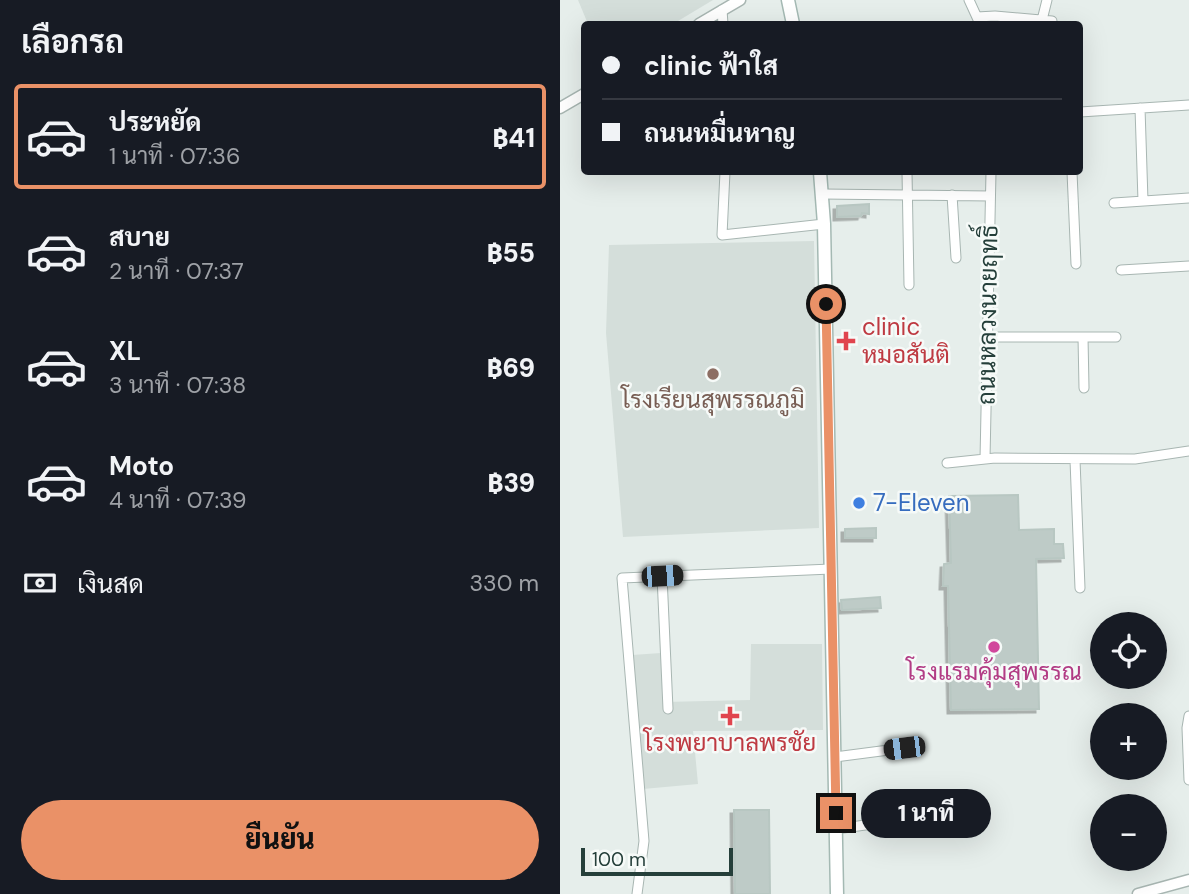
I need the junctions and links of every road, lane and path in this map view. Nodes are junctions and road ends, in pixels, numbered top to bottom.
1 (740, 0) edge
2 (788, 0) edge
3 (969, 0) edge
4 (1047, 0) edge
5 (722, 10) junction
6 (704, 21) edge
7 (723, 21) edge
8 (792, 21) edge
9 (978, 21) edge
10 (581, 96) edge
11 (1189, 105) edge
12 (560, 108) edge
13 (1140, 108) junction
14 (1083, 113) edge
15 (725, 175) edge
16 (820, 175) edge
17 (907, 175) edge
18 (991, 175) edge
19 (1072, 175) edge
20 (823, 194) junction
21 (952, 195) junction
22 (907, 196) junction
23 (990, 196) junction
24 (1189, 198) edge
25 (1143, 201) junction
26 (1114, 203) dead end
27 (824, 224) junction
28 (956, 258) dead end
29 (1076, 264) dead end
30 (1189, 266) edge
31 (1121, 270) dead end
32 (909, 285) dead end
33 (987, 337) junction
34 (1083, 337) junction
35 (1116, 337) dead end
36 (1084, 388) dead end
37 (1189, 451) edge
38 (985, 459) junction
39 (1075, 460) junction
40 (947, 463) dead end
41 (831, 569) junction
42 (662, 576) junction
43 (1080, 588) dead end
44 (668, 709) dead end
45 (1189, 716) edge
46 (904, 748) dead end
47 (835, 757) junction
48 (1189, 780) edge
49 (980, 825) dead end
50 (836, 829) junction
51 (1189, 880) edge
52 (637, 894) edge
53 (837, 894) edge
54 (1138, 894) edge

1 - 5 street
2 - 8 main road
3 - 9 street
4 - 9 street
5 - 6 street
5 - 7 street
10 - 12 street
11 - 13 street
13 - 14 street
13 - 25 street
15 - 27 street
16 - 20 main road
17 - 22 street
18 - 23 street, ถนนหลวงนายฤทธิ์
19 - 29 street
20 - 22 street
20 - 27 main road
21 - 22 street
21 - 23 street
21 - 28 street
22 - 32 street
23 - 33 street, ถนนหลวงนายฤทธิ์
24 - 25 street
25 - 26 street
27 - 41 main road
30 - 31 street
33 - 34 street
33 - 38 street, ถนนหลวงนายฤทธิ์
34 - 35 street
34 - 36 street
37 - 39 street
38 - 39 street
38 - 40 street
39 - 43 street
41 - 42 street
41 - 47 main road
42 - 44 street
42 - 52 street
45 - 48 street
46 - 47 street
47 - 50 main road
49 - 50 street
50 - 53 main road
51 - 54 street

